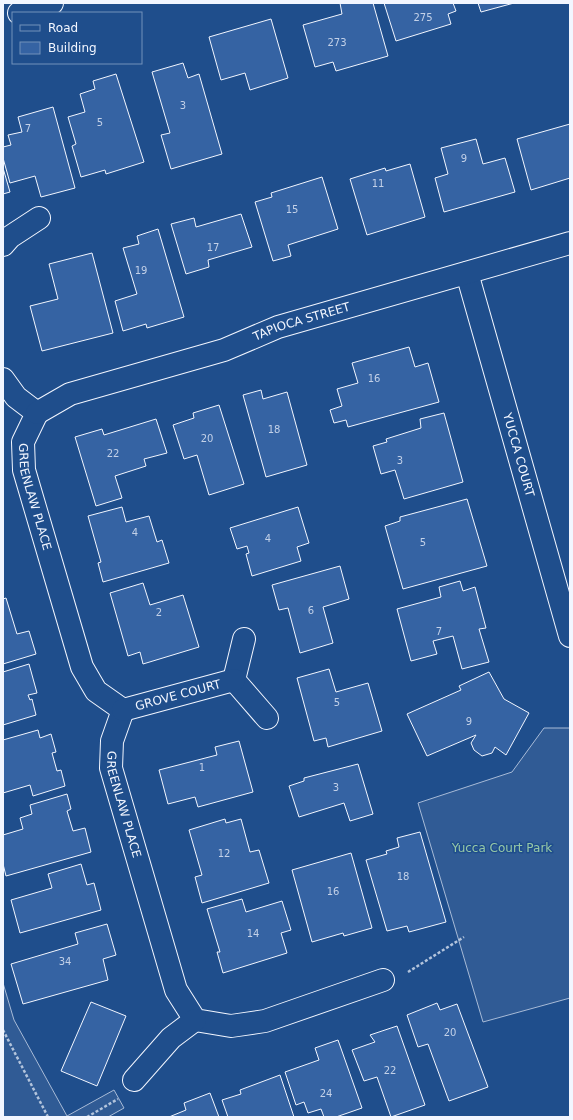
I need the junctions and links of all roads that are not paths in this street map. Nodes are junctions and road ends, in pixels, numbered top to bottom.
1 (52, 3) edge
2 (22, 12) edge
3 (39, 218) dead end
4 (570, 243) edge
5 (3, 245) edge
6 (467, 273) junction
7 (3, 379) edge
8 (37, 413) junction
9 (570, 636) edge
10 (244, 639) dead end
11 (234, 680) junction
12 (123, 710) junction
13 (267, 718) dead end
14 (383, 980) road end
15 (195, 1020) junction
16 (134, 1080) road end

1 - 2 street
3 - 5 street
4 - 6 street, TAPIOCA STREET
6 - 8 street, TAPIOCA STREET
6 - 9 street, YUCCA COURT
7 - 8 street
8 - 12 street, GREENLAW PLACE
10 - 11 street, GROVE COURT
11 - 12 street, GROVE COURT
11 - 13 street, GROVE COURT
12 - 15 street, GREENLAW PLACE
14 - 15 street
15 - 16 street

